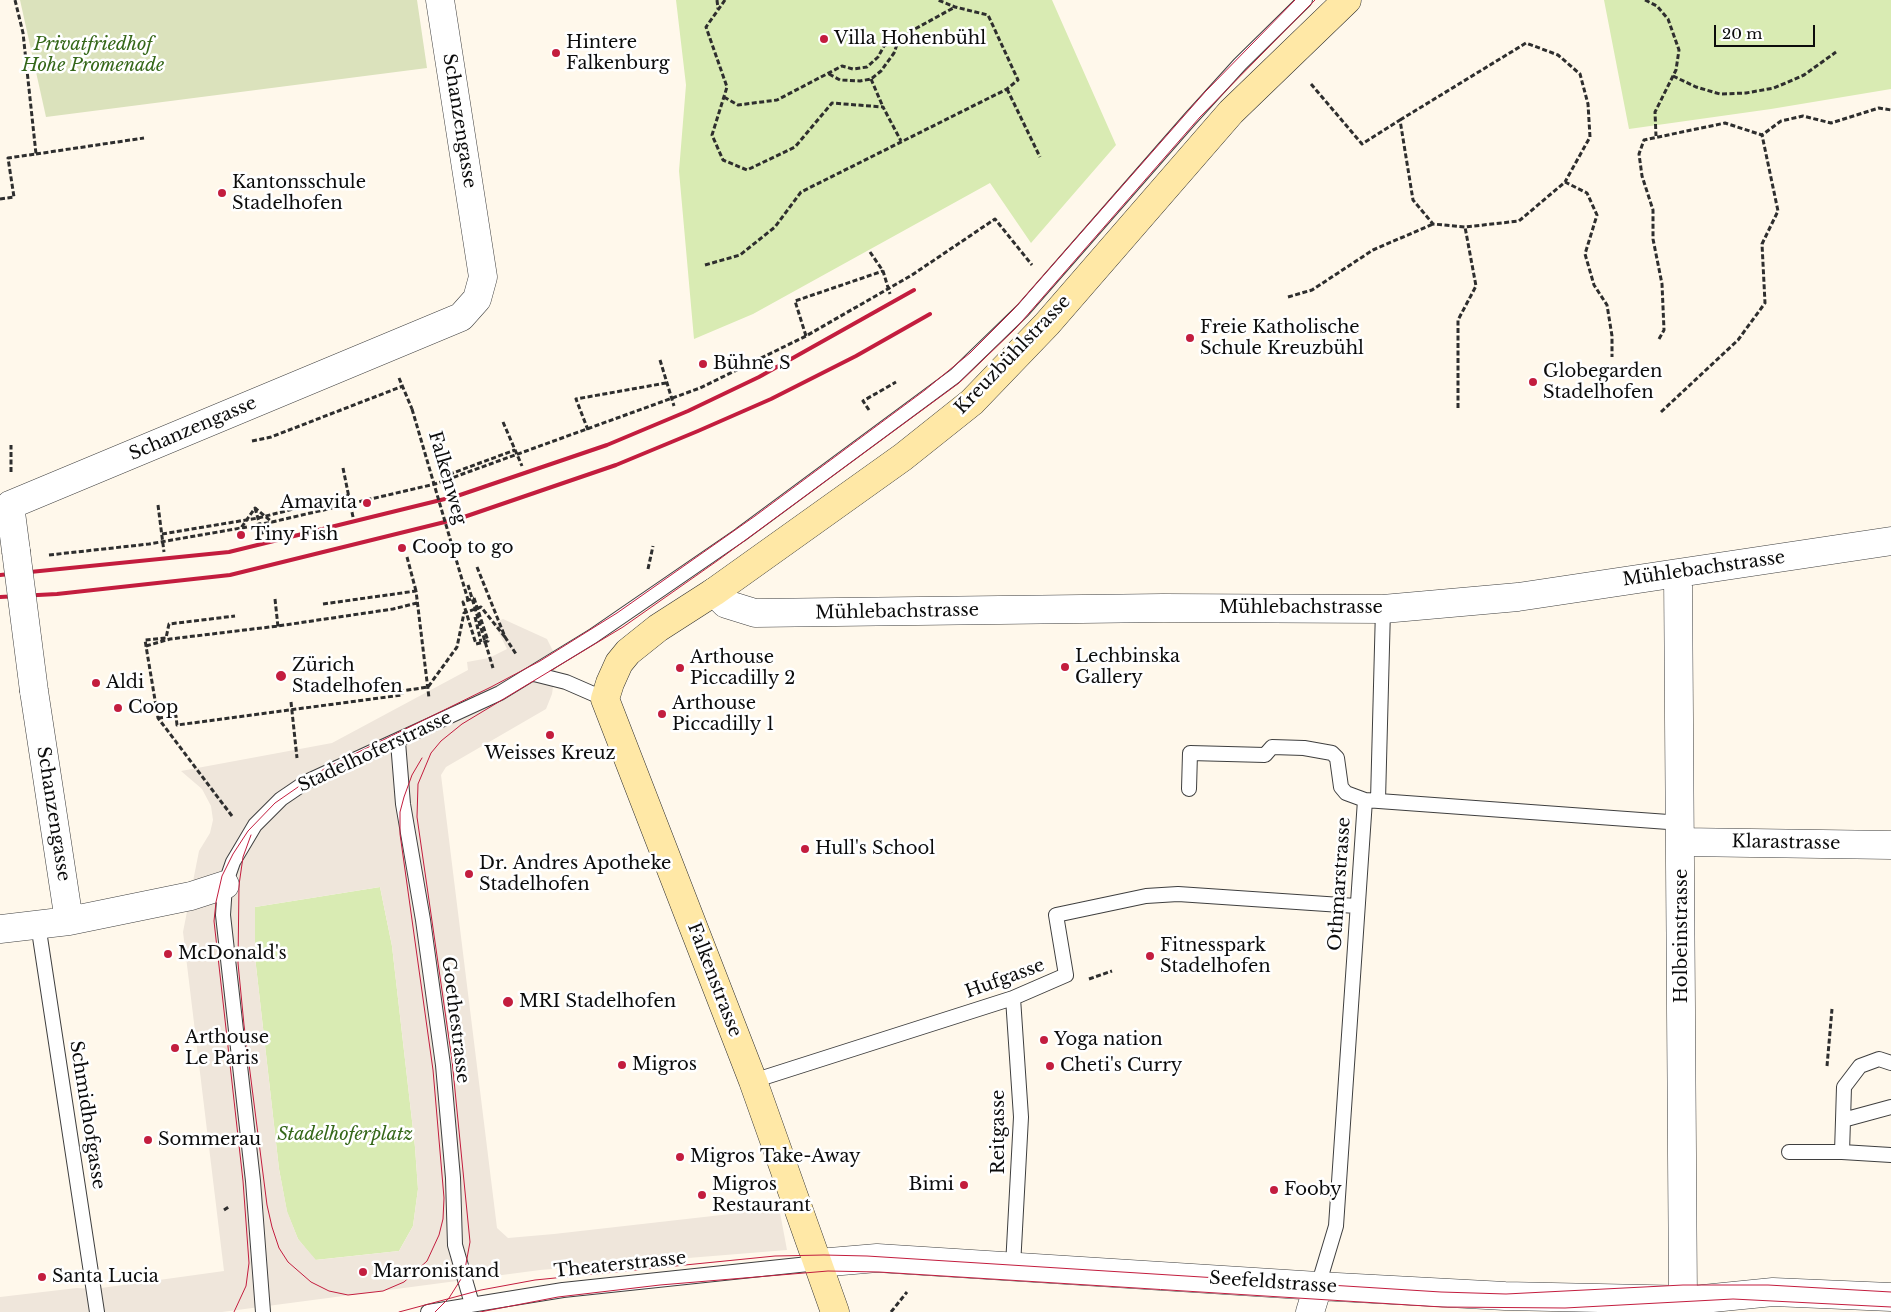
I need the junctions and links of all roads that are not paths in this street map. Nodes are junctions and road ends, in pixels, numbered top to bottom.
1 (440, 0) edge
2 (1305, 0) edge
3 (1347, 0) edge
4 (5, 504) edge
5 (1891, 541) edge
6 (1678, 573) junction
7 (714, 592) junction
8 (1383, 609) junction
9 (534, 674) junction
10 (605, 699) junction
11 (398, 742) junction
12 (1189, 789) dead end
13 (1371, 800) junction
14 (1682, 832) junction
15 (1891, 844) edge
16 (224, 884) junction
17 (1356, 906) junction
18 (69, 921) junction
19 (38, 924) junction
20 (0, 928) edge
21 (1013, 998) junction
22 (1891, 1064) edge
23 (753, 1081) junction
24 (1891, 1107) edge
25 (1843, 1120) junction
26 (1789, 1152) dead end
27 (1842, 1152) junction
28 (1891, 1155) edge
29 (818, 1263) junction
30 (1013, 1266) junction
31 (1318, 1286) junction
32 (1891, 1297) edge
33 (1683, 1298) junction
34 (472, 1304) junction
35 (1740, 1305) edge
36 (97, 1312) edge
37 (263, 1312) edge
38 (428, 1312) edge
39 (835, 1312) edge
40 (1310, 1312) edge

1 - 4 street, Schanzengasse
2 - 9 lane
3 - 7 main road, Kreuzbühlstrasse
4 - 18 street, Schanzengasse, bridge
5 - 6 street, Mühlebachstrasse
6 - 8 street, Mühlebachstrasse
6 - 14 street, Holbeinstrasse
7 - 8 street, Mühlebachstrasse
7 - 10 main road, Kreuzbühlstrasse
8 - 13 lane, Othmarstrasse
9 - 10 lane
9 - 11 lane, Stadelhoferstrasse
10 - 23 main road, Falkenstrasse
11 - 16 lane, Stadelhoferstrasse
11 - 34 lane, Goethestrasse
12 - 13 lane
13 - 14 lane
13 - 17 lane, Othmarstrasse
14 - 15 street, Klarastrasse
14 - 33 street, Holbeinstrasse
16 - 18 street
16 - 37 lane, Stadelhoferstrasse
17 - 21 lane, Hufgasse
17 - 31 lane, Othmarstrasse
18 - 19 street
19 - 20 street
19 - 36 lane, Schmidhofgasse
21 - 23 lane, Hufgasse
21 - 30 lane, Reitgasse
22 - 25 lane
23 - 29 main road, Falkenstrasse
24 - 25 lane
25 - 27 lane
26 - 27 lane
27 - 28 lane
29 - 30 street, Seefeldstrasse
29 - 34 lane, Theaterstrasse
29 - 39 main road, Falkenstrasse
30 - 31 street, Seefeldstrasse
31 - 33 street, Seefeldstrasse
31 - 40 street
32 - 35 street, Seefeldstrasse
33 - 35 street, Seefeldstrasse
34 - 38 lane, Theaterstrasse

